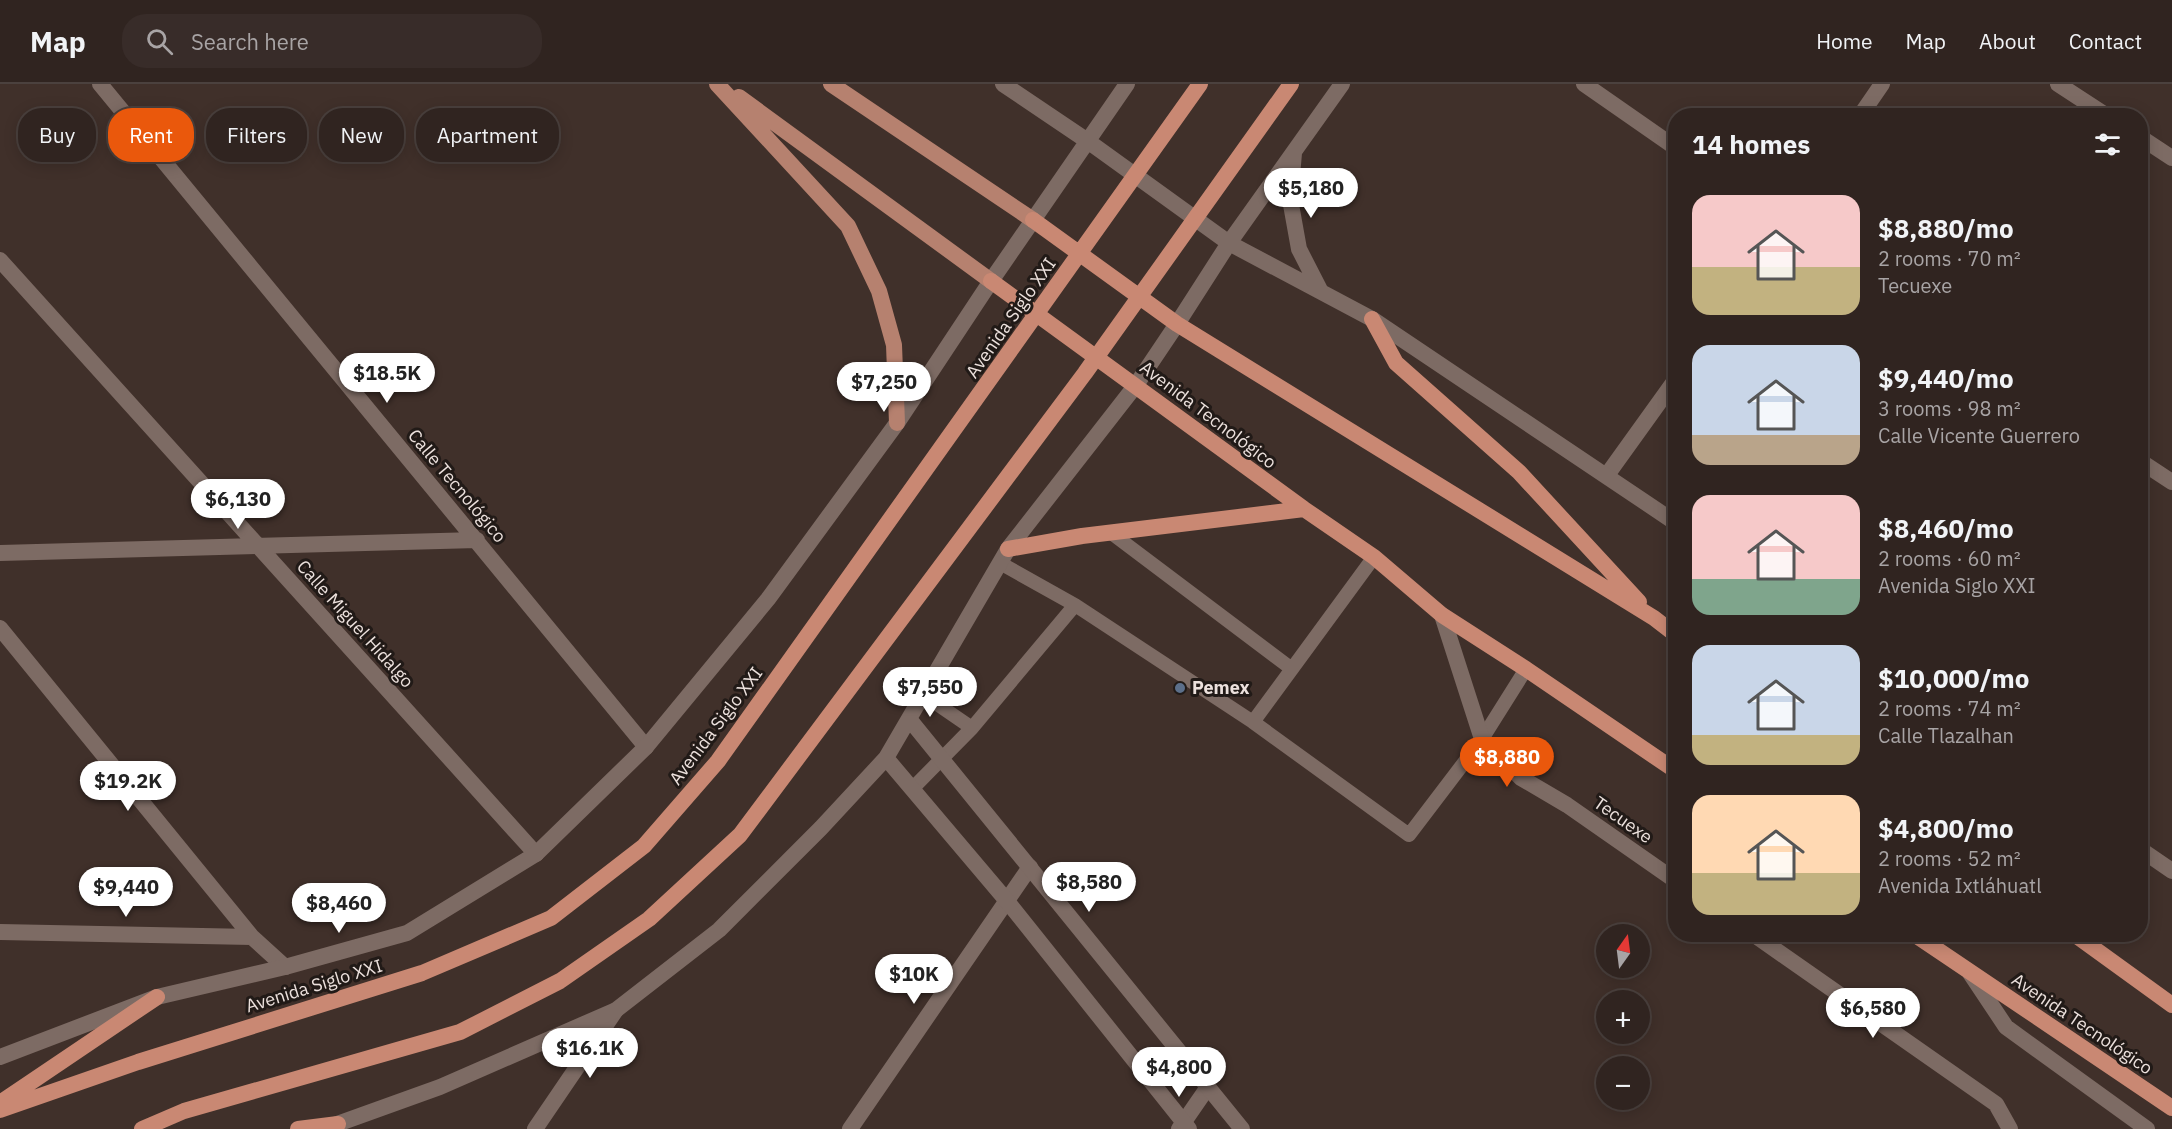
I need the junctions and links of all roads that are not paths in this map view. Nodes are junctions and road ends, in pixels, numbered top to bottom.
1 (100, 84) edge
2 (719, 84) edge
3 (831, 84) edge
4 (1003, 84) edge
5 (1127, 84) edge
6 (1200, 84) edge
7 (1291, 84) edge
8 (1342, 84) edge
9 (1584, 84) edge
10 (1882, 84) edge
11 (2058, 84) edge
12 (1866, 108) edge
13 (2095, 108) edge
14 (1089, 142) junction
15 (1668, 142) edge
16 (2148, 142) edge
17 (1294, 150) junction
18 (2172, 158) edge
19 (1033, 220) junction
20 (1229, 243) junction
21 (0, 260) edge
22 (991, 280) junction
23 (1320, 290) junction
24 (1372, 319) junction
25 (1178, 324) junction
26 (1136, 385) junction
27 (1668, 390) edge
28 (897, 423) junction
29 (2148, 466) edge
30 (1607, 475) junction
31 (2172, 482) edge
32 (1304, 510) junction
33 (1668, 517) edge
34 (1110, 532) junction
35 (477, 540) junction
36 (258, 547) junction
37 (0, 553) edge
38 (1004, 556) junction
39 (1374, 557) junction
40 (1075, 605) junction
41 (1442, 615) junction
42 (1654, 618) junction
43 (0, 628) edge
44 (1668, 629) edge
45 (1292, 669) junction
46 (1526, 669) junction
47 (924, 695) junction
48 (910, 720) junction
49 (1253, 722) junction
50 (972, 728) junction
51 (1482, 739) junction
52 (646, 747) junction
53 (886, 758) junction
54 (942, 759) junction
55 (1668, 766) edge
56 (912, 789) junction
57 (536, 854) junction
58 (2148, 854) edge
59 (1030, 867) junction
60 (2172, 871) edge
61 (1668, 874) edge
62 (1007, 901) junction
63 (0, 933) edge
64 (252, 937) junction
65 (1764, 942) edge
66 (1925, 942) edge
67 (2085, 942) edge
68 (285, 968) junction
69 (1970, 973) junction
70 (157, 997) junction
71 (2172, 1005) edge
72 (616, 1010) junction
73 (0, 1058) edge
74 (1208, 1087) junction
75 (0, 1103) edge
76 (2172, 1108) edge
77 (0, 1110) edge
78 (330, 1126) edge
79 (1184, 1127) edge
80 (142, 1129) edge
81 (298, 1129) edge
82 (535, 1129) edge
83 (849, 1129) edge
84 (1242, 1129) edge
85 (2010, 1129) edge
86 (2147, 1129) edge

1 - 35 street, Calle Tecnológico
2 - 22 main road, Avenida Tecnológico
2 - 28 main road
3 - 19 main road
4 - 14 street
5 - 14 street, Avenida Siglo XXI
6 - 77 highway, Avenida Siglo XXI
7 - 80 highway
8 - 17 street
9 - 15 street
10 - 12 street
11 - 13 street
14 - 19 street, Avenida Siglo XXI
14 - 20 street
16 - 18 street
17 - 20 street
17 - 23 street
19 - 22 street, Avenida Siglo XXI
19 - 25 highway
20 - 23 street
20 - 25 street
21 - 36 street, Calle Miguel Hidalgo
22 - 26 highway, Avenida Tecnológico
22 - 28 street, Avenida Siglo XXI
23 - 24 street
24 - 30 street
24 - 42 highway
25 - 26 street
25 - 42 highway
26 - 32 highway, Avenida Tecnológico
26 - 38 street
27 - 30 street
28 - 52 street, Avenida Siglo XXI
29 - 31 street
30 - 33 street
32 - 34 highway
32 - 39 highway, Avenida Tecnológico
34 - 38 highway
34 - 45 lane
35 - 36 street
35 - 52 street, Calle Tecnológico
36 - 37 street
36 - 57 street, Calle Miguel Hidalgo
38 - 40 lane
38 - 47 street
39 - 41 highway, Avenida Tecnológico
39 - 45 lane
40 - 49 lane
40 - 50 lane
41 - 46 highway, Avenida Tecnológico
41 - 51 street, Tecuexe
42 - 44 highway
43 - 64 street
45 - 49 lane
46 - 51 lane
46 - 55 highway, Avenida Tecnológico
47 - 48 street
47 - 50 lane
48 - 53 street
48 - 54 street
49 - 51 lane
50 - 54 lane
51 - 61 street, Tecuexe
52 - 57 street, Avenida Siglo XXI
53 - 56 street
53 - 72 street
54 - 56 lane
54 - 59 street
56 - 62 street
57 - 68 street, Avenida Siglo XXI
58 - 60 street
59 - 62 street
59 - 74 street
62 - 79 street
62 - 83 street
63 - 64 street
64 - 68 street
65 - 85 street
66 - 69 highway, Avenida Tecnológico
67 - 71 highway
68 - 70 street, Avenida Siglo XXI
69 - 76 highway, Avenida Tecnológico
69 - 86 street, Avenida Tecnológico
70 - 73 street, Avenida Siglo XXI
70 - 75 highway
72 - 78 street
72 - 82 street
74 - 79 street
74 - 84 street
78 - 81 highway

